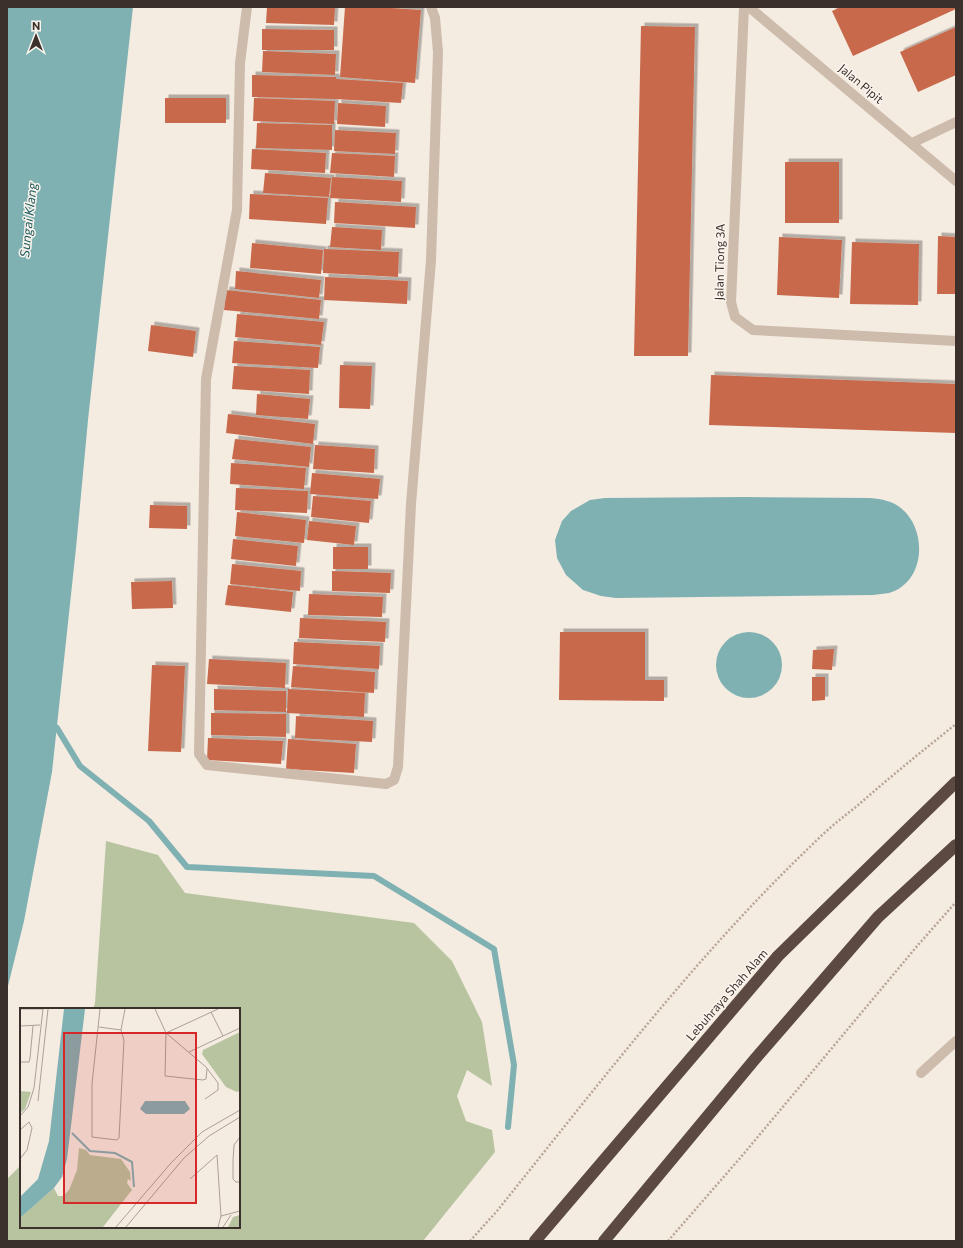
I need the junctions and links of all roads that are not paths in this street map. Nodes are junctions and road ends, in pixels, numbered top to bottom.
1 (247, 7) edge
2 (431, 7) edge
3 (744, 7) edge
4 (749, 7) edge
5 (956, 122) edge
6 (912, 143) junction
7 (956, 181) edge
8 (956, 341) edge
9 (956, 782) edge
10 (956, 845) edge
11 (956, 1041) edge
12 (921, 1073) dead end
13 (535, 1241) edge
14 (604, 1241) edge

1 - 2 street
3 - 8 street, Jalan Tiong 3A
4 - 6 street, Jalan Pipit
5 - 6 street
6 - 7 street, Jalan Pipit
9 - 13 highway, Lebuhraya Shah Alam
10 - 14 highway
11 - 12 street

